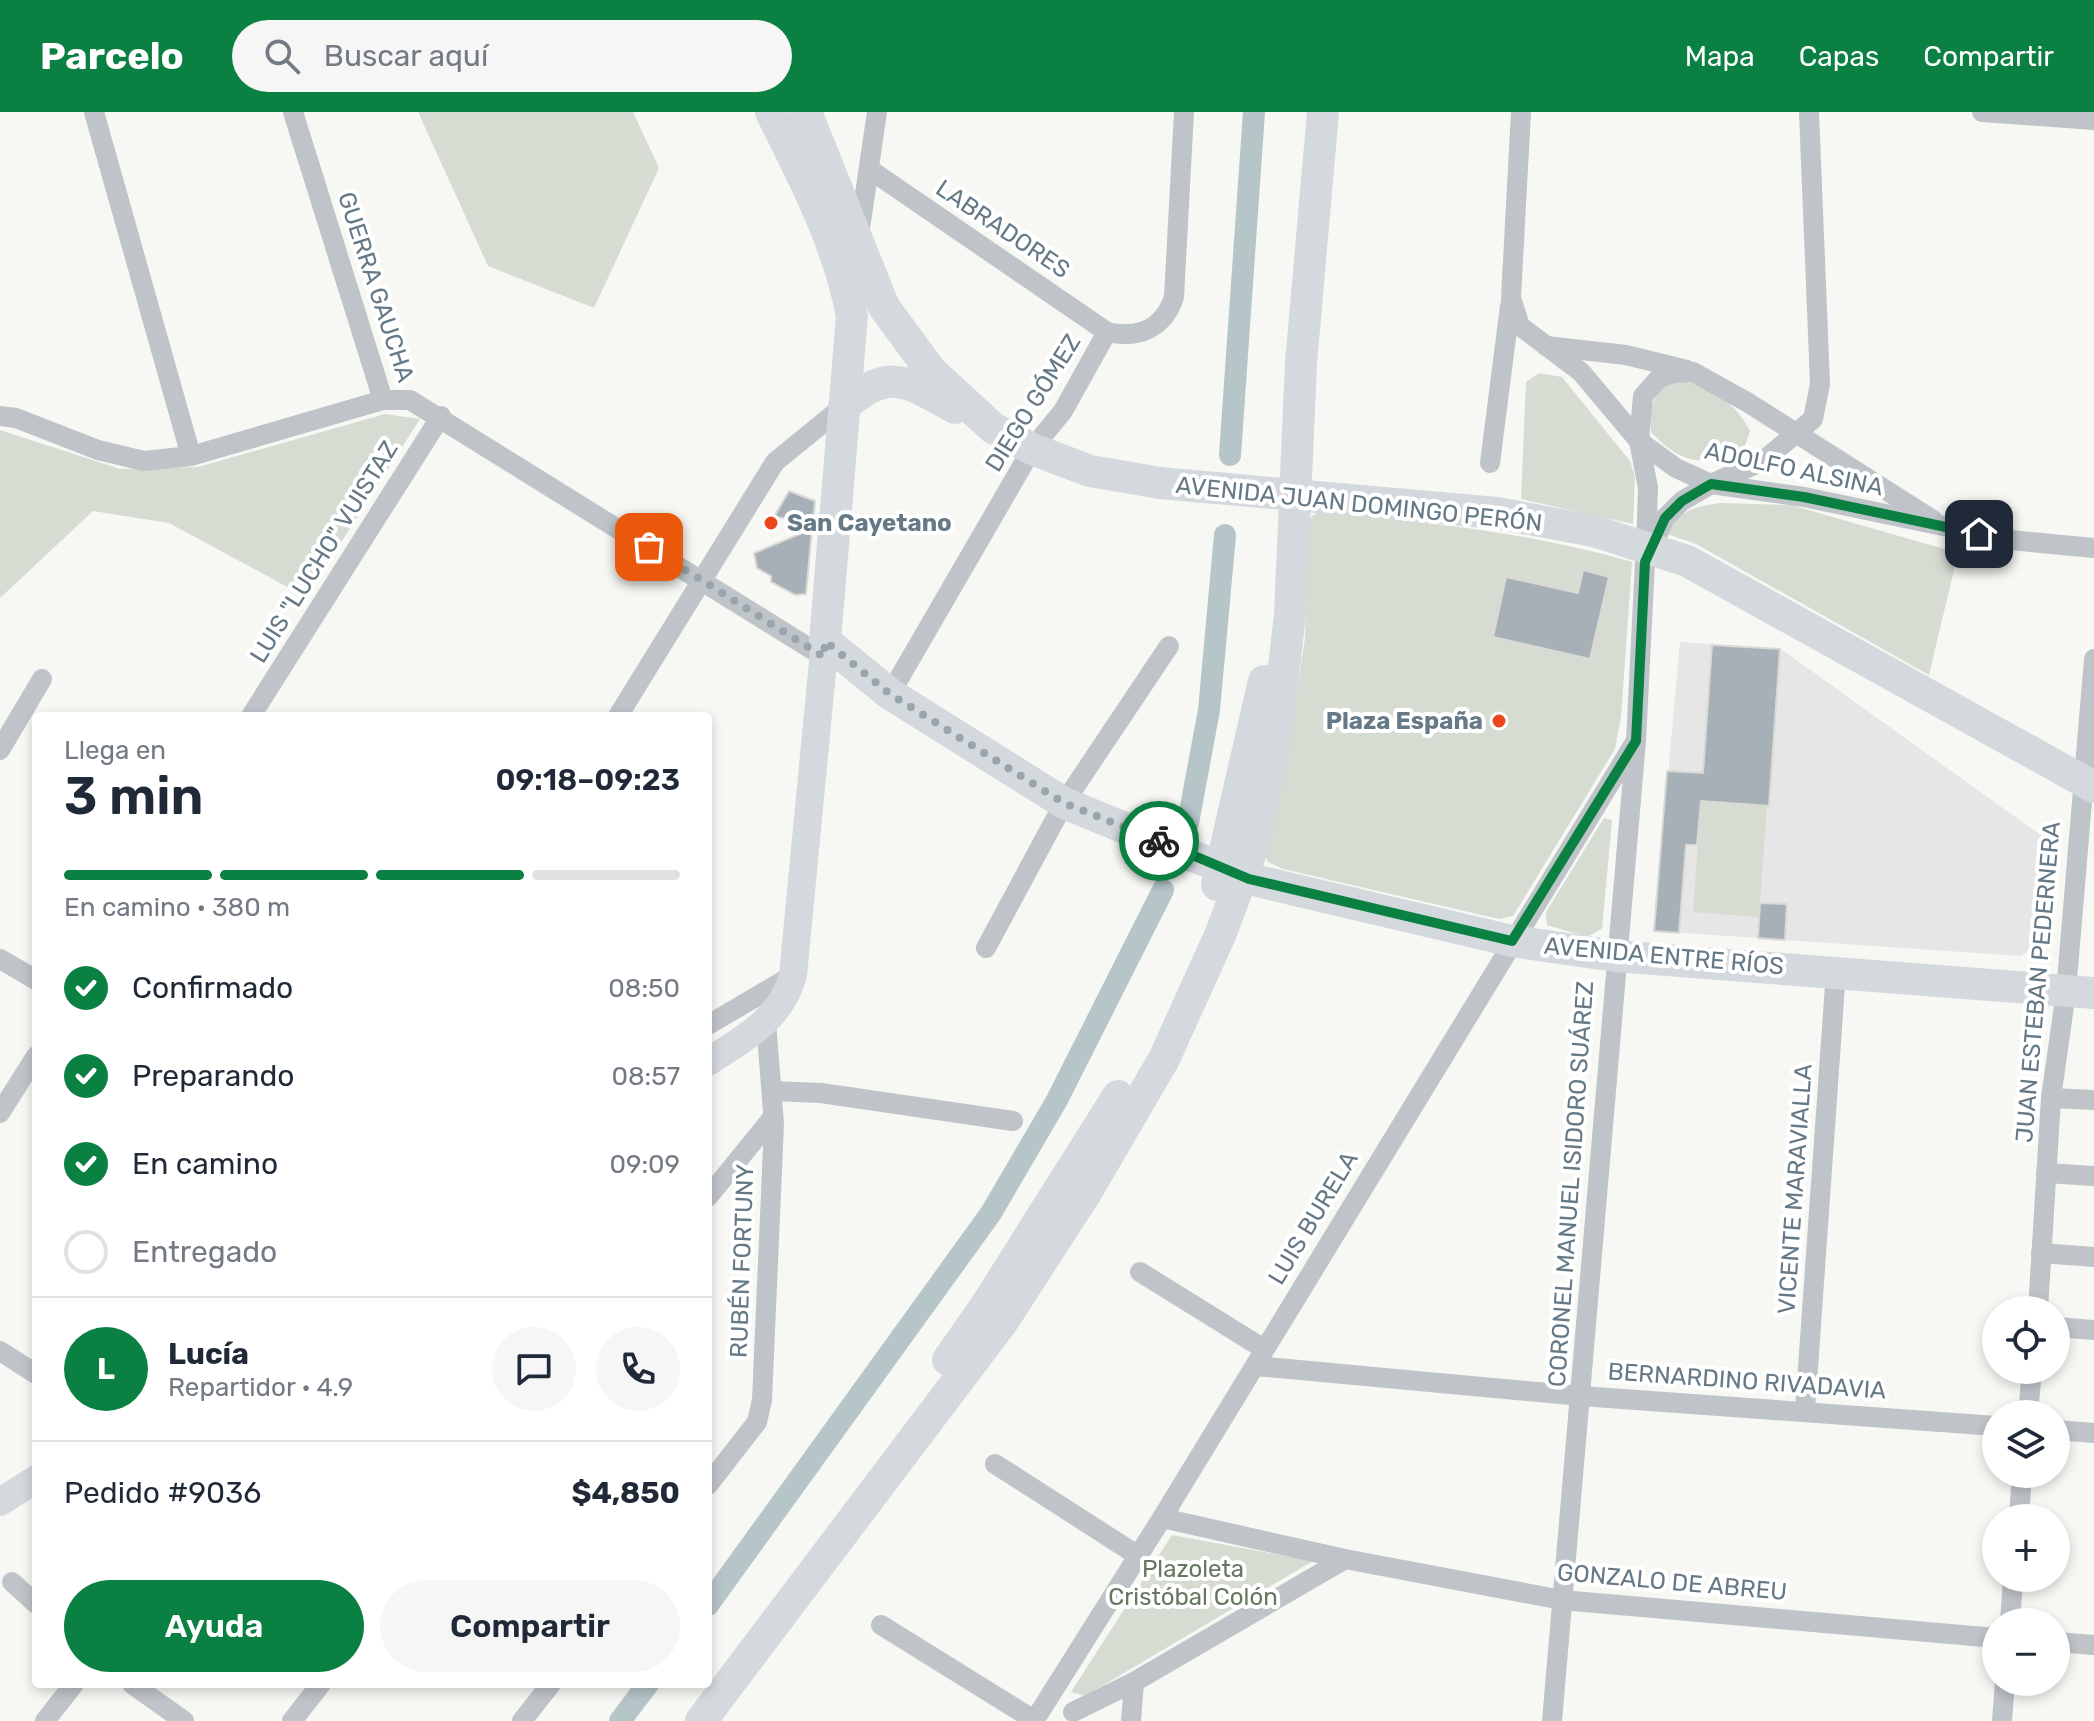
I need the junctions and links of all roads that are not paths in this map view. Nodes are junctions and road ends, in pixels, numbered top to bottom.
1 (94, 112) edge
2 (293, 112) edge
3 (771, 112) edge
4 (806, 112) edge
5 (877, 112) edge
6 (1184, 112) edge
7 (1313, 112) edge
8 (1323, 112) edge
9 (1521, 112) edge
10 (1809, 112) edge
11 (1982, 112) edge
12 (2094, 120) edge
13 (869, 169) junction
14 (857, 243) junction
15 (1511, 298) junction
16 (1107, 332) junction
17 (1542, 345) junction
18 (1693, 372) junction
19 (383, 400) junction
20 (845, 405) junction
21 (0, 416) edge
22 (441, 416) junction
23 (993, 428) junction
24 (1798, 433) junction
25 (1639, 441) junction
26 (1032, 449) junction
27 (191, 456) junction
28 (1490, 463) dead end
29 (1711, 484) junction
30 (1285, 493) junction
31 (1947, 529) junction
32 (2094, 548) edge
33 (1645, 562) junction
34 (702, 579) junction
35 (1169, 646) dead end
36 (825, 649) junction
37 (2094, 659) edge
38 (42, 679) dead end
39 (890, 694) junction
40 (254, 712) edge
41 (620, 712) edge
42 (1636, 741) junction
43 (0, 750) edge
44 (2089, 775) edge
45 (1064, 803) junction
46 (1232, 871) junction
47 (1512, 941) junction
48 (986, 948) dead end
49 (1615, 956) junction
50 (0, 959) edge
51 (1836, 971) junction
52 (793, 975) junction
53 (32, 978) edge
54 (2080, 993) edge
55 (766, 1022) junction
56 (712, 1023) edge
57 (712, 1059) edge
58 (32, 1062) edge
59 (772, 1091) junction
60 (2051, 1098) junction
61 (2094, 1100) edge
62 (0, 1113) edge
63 (773, 1117) junction
64 (1013, 1121) dead end
65 (2046, 1173) junction
66 (2094, 1176) edge
67 (712, 1192) edge
68 (2041, 1253) junction
69 (2094, 1257) edge
70 (1140, 1272) dead end
71 (2039, 1296) edge
72 (2070, 1328) edge
73 (2094, 1330) edge
74 (0, 1351) edge
75 (1260, 1357) junction
76 (32, 1371) edge
77 (1581, 1396) junction
78 (1805, 1410) junction
79 (1982, 1425) edge
80 (2070, 1431) edge
81 (2094, 1433) edge
82 (995, 1464) dead end
83 (712, 1480) edge
84 (32, 1482) edge
85 (0, 1502) edge
86 (1162, 1518) junction
87 (1137, 1555) junction
88 (1345, 1559) junction
89 (12, 1582) dead end
90 (32, 1600) edge
91 (1562, 1600) junction
92 (881, 1625) dead end
93 (1982, 1637) edge
94 (2070, 1643) edge
95 (2094, 1645) edge
96 (712, 1682) edge
97 (1134, 1682) junction
98 (71, 1688) edge
99 (138, 1688) edge
100 (318, 1688) edge
101 (548, 1688) edge
102 (708, 1688) edge
103 (2004, 1696) edge
104 (1047, 1700) junction
105 (710, 1715) edge
106 (1081, 1717) edge
107 (1034, 1720) edge
108 (45, 1721) edge
109 (184, 1721) edge
110 (292, 1721) edge
111 (522, 1721) edge
112 (684, 1721) edge
113 (1131, 1721) edge
114 (1552, 1721) edge
115 (2002, 1721) edge

1 - 27 street
2 - 19 street, GUERRA GAUCHA
3 - 20 main road
4 - 14 main road, AVENIDA JUAN DOMINGO PERÓN
5 - 13 street
6 - 16 street, DIEGO GÓMEZ
7 - 30 main road
8 - 30 main road
9 - 15 street
10 - 24 street, CORONEL MANUEL ISIDORO SUÁREZ
11 - 12 street
13 - 14 street
13 - 16 street, LABRADORES
14 - 23 main road, AVENIDA JUAN DOMINGO PERÓN
15 - 17 street
15 - 28 street
16 - 26 street, DIEGO GÓMEZ
17 - 18 street, ADOLFO ALSINA
17 - 25 street, ADOLFO ALSINA
18 - 24 street, ADOLFO ALSINA
18 - 25 street, ADOLFO ALSINA
19 - 22 street, GUERRA GAUCHA
19 - 27 street
20 - 23 main road
20 - 34 street
20 - 36 main road
21 - 27 street
22 - 34 street, GUERRA GAUCHA
22 - 40 street, LUIS "LUCHO" VUISTAZ
23 - 26 main road, AVENIDA JUAN DOMINGO PERÓN
24 - 29 street, CORONEL MANUEL ISIDORO SUÁREZ
24 - 31 street, ADOLFO ALSINA
25 - 29 street, ADOLFO ALSINA
25 - 33 street, ADOLFO ALSINA
26 - 30 main road, AVENIDA JUAN DOMINGO PERÓN
26 - 39 street, DIEGO GÓMEZ
29 - 31 street, ADOLFO ALSINA
29 - 33 street, CORONEL MANUEL ISIDORO SUÁREZ
30 - 44 main road, AVENIDA JUAN DOMINGO PERÓN
30 - 46 main road
31 - 32 street, ADOLFO ALSINA
33 - 42 street, CORONEL MANUEL ISIDORO SUÁREZ
34 - 36 street, GUERRA GAUCHA
34 - 41 street
35 - 45 street
36 - 39 main road, AVENIDA ENTRE RÍOS
36 - 52 main road
37 - 44 street, JUAN ESTEBAN PEDERNERA
38 - 43 street
39 - 45 main road, AVENIDA ENTRE RÍOS
42 - 47 street, LUIS BURELA
42 - 49 street, CORONEL MANUEL ISIDORO SUÁREZ
44 - 54 street, JUAN ESTEBAN PEDERNERA
45 - 46 main road, AVENIDA ENTRE RÍOS
45 - 48 street
46 - 47 main road, AVENIDA ENTRE RÍOS
46 - 96 main road
46 - 105 main road
47 - 49 main road, AVENIDA ENTRE RÍOS
47 - 75 street, LUIS BURELA
49 - 51 main road, AVENIDA ENTRE RÍOS
49 - 77 street, CORONEL MANUEL ISIDORO SUÁREZ
50 - 53 street
51 - 54 main road, AVENIDA ENTRE RÍOS
51 - 78 street, VICENTE MARAVIALLA
52 - 55 main road
52 - 56 street
54 - 60 street, JUAN ESTEBAN PEDERNERA
55 - 57 main road
55 - 59 street, RUBÉN FORTUNY
58 - 62 street
59 - 63 street, RUBÉN FORTUNY
59 - 64 street
60 - 61 street
60 - 65 street, JUAN ESTEBAN PEDERNERA
63 - 67 street
63 - 83 street, RUBÉN FORTUNY
65 - 66 street
65 - 68 street, JUAN ESTEBAN PEDERNERA
68 - 69 street
68 - 71 street, JUAN ESTEBAN PEDERNERA
70 - 75 street, BERNARDINO RIVADAVIA
72 - 73 street
74 - 76 street
75 - 77 street, BERNARDINO RIVADAVIA
75 - 86 street, LUIS BURELA
77 - 78 street, BERNARDINO RIVADAVIA
77 - 91 street, CORONEL MANUEL ISIDORO SUÁREZ
78 - 79 street, BERNARDINO RIVADAVIA
80 - 81 street
82 - 87 street
84 - 85 main road
86 - 87 street, LUIS BURELA
86 - 88 street, GONZALO DE ABREU
87 - 104 street, LUIS BURELA
88 - 91 street, GONZALO DE ABREU
88 - 97 street
89 - 90 street
91 - 93 street, GONZALO DE ABREU
91 - 114 street, CORONEL MANUEL ISIDORO SUÁREZ
92 - 107 street
94 - 95 street
97 - 106 street
97 - 113 street
98 - 108 street
99 - 109 street
100 - 110 street
101 - 111 street
102 - 112 main road
103 - 115 street
104 - 106 street
104 - 107 street, LUIS BURELA

